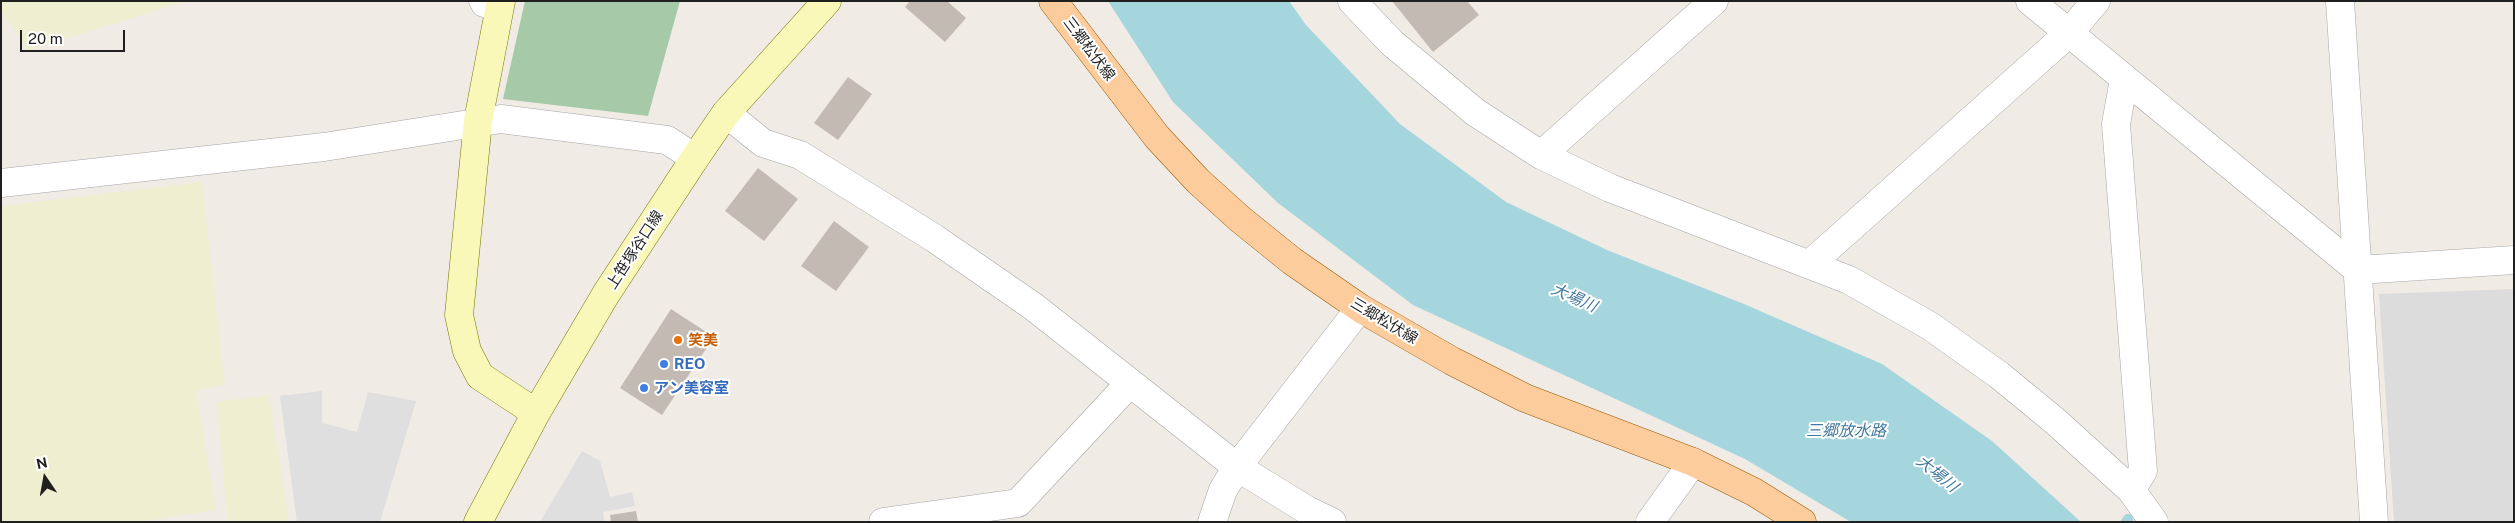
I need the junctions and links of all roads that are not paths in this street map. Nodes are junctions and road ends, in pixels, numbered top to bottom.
1 (827, 1) edge
2 (1053, 1) edge
3 (1352, 1) edge
4 (1714, 1) edge
5 (2030, 1) edge
6 (2096, 1) edge
7 (2340, 1) edge
8 (492, 5) edge
9 (2069, 33) junction
10 (2124, 79) junction
11 (726, 114) junction
12 (478, 121) junction
13 (1541, 155) junction
14 (695, 158) junction
15 (1, 183) edge
16 (2514, 260) edge
17 (1810, 264) junction
18 (2358, 270) junction
19 (1360, 308) junction
20 (1130, 383) junction
21 (536, 412) junction
22 (1693, 462) junction
23 (1237, 468) junction
24 (2132, 490) junction
25 (478, 522) edge
26 (883, 522) edge
27 (1212, 522) edge
28 (1332, 522) edge
29 (1650, 522) edge
30 (1802, 522) edge
31 (2154, 522) edge
32 (2374, 522) edge

1 - 11 main road, 上笹塚谷口線
2 - 19 main road, 三郷松伏線
3 - 13 street
4 - 13 street
5 - 9 street
6 - 9 street
7 - 18 street
8 - 12 main road
9 - 10 street
9 - 17 street
10 - 18 street
10 - 24 street
11 - 14 main road, 上笹塚谷口線
11 - 20 street
12 - 14 street
12 - 15 street
12 - 21 main road
13 - 17 street
14 - 21 main road, 上笹塚谷口線
16 - 18 street
17 - 24 street
18 - 32 street
19 - 22 main road, 三郷松伏線
19 - 23 street
20 - 23 street
20 - 26 street
21 - 25 main road, 上笹塚谷口線
22 - 29 street
22 - 30 main road, 三郷松伏線
23 - 27 street
23 - 28 street
24 - 31 street

